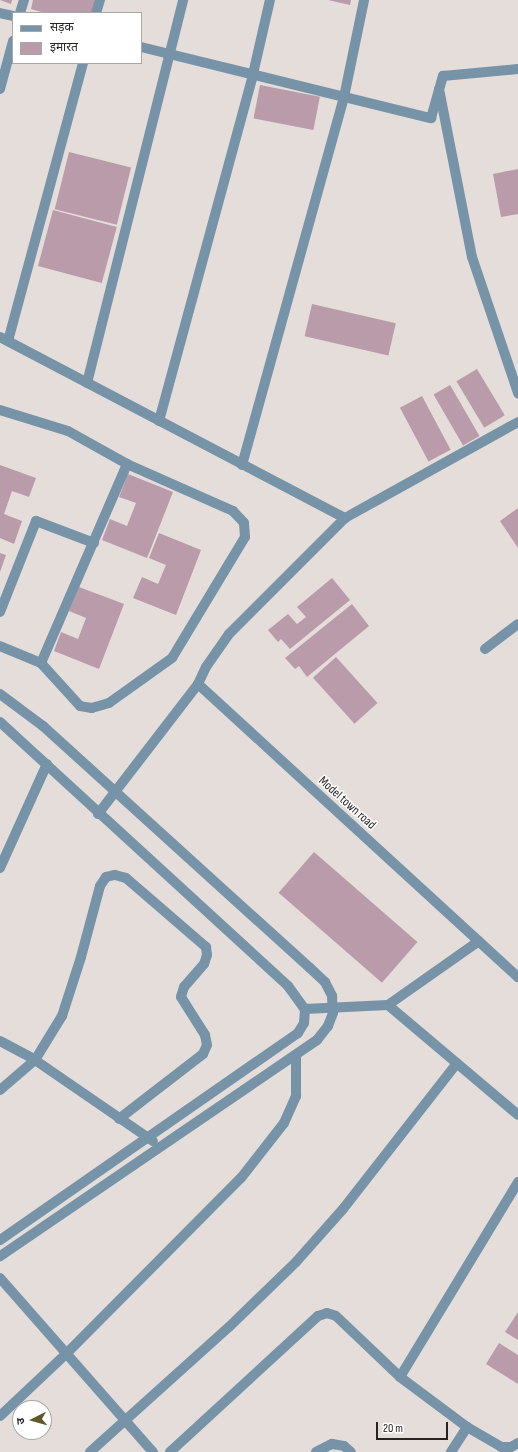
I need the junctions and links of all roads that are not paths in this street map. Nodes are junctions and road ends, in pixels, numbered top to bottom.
1 (24, 0) edge
2 (100, 0) edge
3 (183, 0) edge
4 (270, 0) edge
5 (364, 0) edge
6 (20, 12) edge
7 (96, 12) edge
8 (0, 13) edge
9 (12, 16) edge
10 (12, 45) edge
11 (142, 47) edge
12 (170, 54) junction
13 (83, 64) edge
14 (518, 69) edge
15 (252, 74) junction
16 (438, 86) junction
17 (0, 89) edge
18 (344, 96) junction
19 (4, 339) edge
20 (87, 383) junction
21 (518, 393) edge
22 (0, 410) edge
23 (159, 421) junction
24 (518, 422) edge
25 (127, 464) junction
26 (242, 465) junction
27 (345, 518) junction
28 (94, 543) junction
29 (0, 612) edge
30 (518, 624) edge
31 (0, 646) edge
32 (485, 649) dead end
33 (41, 663) junction
34 (198, 684) junction
35 (0, 694) edge
36 (0, 722) edge
37 (46, 764) junction
38 (116, 792) junction
39 (98, 814) junction
40 (0, 868) edge
41 (479, 941) junction
42 (518, 977) edge
43 (388, 1005) junction
44 (305, 1008) junction
45 (333, 1008) junction
46 (0, 1041) edge
47 (296, 1055) junction
48 (35, 1060) junction
49 (457, 1063) junction
50 (0, 1090) edge
51 (518, 1115) edge
52 (118, 1119) junction
53 (150, 1138) junction
54 (160, 1148) junction
55 (518, 1182) edge
56 (0, 1240) edge
57 (0, 1256) edge
58 (0, 1278) edge
59 (66, 1354) junction
60 (400, 1377) junction
61 (0, 1416) edge
62 (124, 1420) junction
63 (467, 1427) junction
64 (518, 1443) edge
65 (90, 1452) edge
66 (153, 1452) edge
67 (170, 1452) edge
68 (316, 1452) edge
69 (351, 1452) edge
70 (451, 1452) edge

1 - 6 street
2 - 7 street
3 - 12 street
4 - 15 street
5 - 18 street
8 - 9 street
10 - 17 street
11 - 12 street
12 - 15 street
12 - 20 street
13 - 19 street
14 - 16 street
15 - 18 street
15 - 23 street
16 - 18 street
16 - 21 street
18 - 26 street
19 - 20 street
20 - 23 street
22 - 25 street
23 - 26 street
24 - 27 street
25 - 28 street
25 - 33 street
26 - 27 street
27 - 34 street
28 - 29 street
28 - 33 street
30 - 32 street
31 - 33 street
34 - 38 street
34 - 41 street, Model town road
35 - 38 street
36 - 37 street
37 - 39 street
37 - 40 street
38 - 39 street
38 - 45 street
39 - 44 street
41 - 42 street, Model town road
41 - 43 street
43 - 45 street
43 - 49 street
44 - 45 street
44 - 53 street
45 - 47 street
46 - 48 street
47 - 54 street
47 - 59 street
48 - 50 street
48 - 52 street
48 - 52 street
49 - 51 street
49 - 62 street
52 - 53 street
53 - 54 street
53 - 56 street
54 - 57 street
55 - 60 street
58 - 59 street
59 - 61 street
59 - 62 street
60 - 63 street
60 - 67 street
62 - 65 street
62 - 66 street
63 - 64 street
63 - 70 street
68 - 69 street

